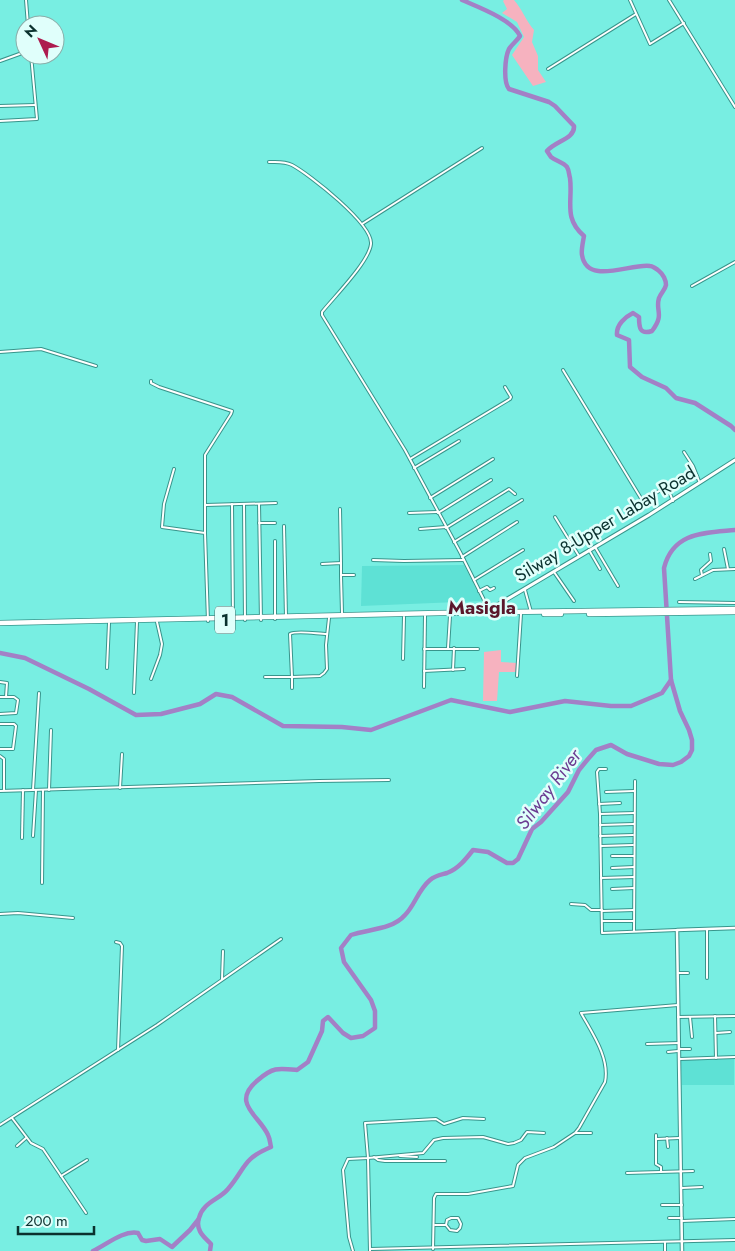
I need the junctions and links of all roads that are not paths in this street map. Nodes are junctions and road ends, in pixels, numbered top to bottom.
1 (26, 0) edge
2 (630, 0) edge
3 (669, 0) edge
4 (636, 14) junction
5 (27, 15) edge
6 (684, 23) junction
7 (15, 56) edge
8 (0, 62) edge
9 (32, 65) edge
10 (548, 69) dead end
11 (0, 106) edge
12 (35, 106) junction
13 (735, 107) edge
14 (0, 121) edge
15 (482, 148) dead end
16 (269, 162) dead end
17 (362, 224) junction
18 (735, 262) edge
19 (692, 286) dead end
20 (0, 352) edge
21 (96, 366) dead end
22 (562, 370) dead end
23 (151, 381) dead end
24 (505, 387) dead end
25 (459, 441) dead end
26 (684, 452) dead end
27 (493, 459) dead end
28 (410, 460) junction
29 (735, 460) edge
30 (414, 468) junction
31 (174, 469) dead end
32 (491, 480) dead end
33 (700, 484) junction
34 (515, 494) dead end
35 (430, 498) junction
36 (522, 500) dead end
37 (642, 500) junction
38 (673, 500) junction
39 (276, 502) dead end
40 (232, 504) junction
41 (244, 504) junction
42 (259, 504) junction
43 (206, 505) junction
44 (629, 507) dead end
45 (340, 509) dead end
46 (438, 512) junction
47 (409, 514) dead end
48 (555, 518) dead end
49 (517, 522) dead end
50 (259, 523) junction
51 (275, 523) dead end
52 (284, 526) dead end
53 (446, 527) junction
54 (420, 529) dead end
55 (205, 532) junction
56 (274, 541) dead end
57 (454, 542) junction
58 (595, 546) junction
59 (724, 549) dead end
60 (523, 550) dead end
61 (589, 550) junction
62 (710, 554) dead end
63 (579, 556) junction
64 (463, 559) junction
65 (373, 560) dead end
66 (341, 563) junction
67 (322, 564) dead end
68 (600, 569) dead end
69 (728, 569) junction
70 (735, 569) edge
71 (554, 572) junction
72 (354, 575) dead end
73 (702, 575) junction
74 (341, 576) junction
75 (695, 579) dead end
76 (474, 580) junction
77 (618, 586) dead end
78 (494, 588) dead end
79 (525, 589) junction
80 (480, 591) junction
81 (574, 601) dead end
82 (679, 602) dead end
83 (735, 603) edge
84 (735, 610) edge
85 (530, 612) junction
86 (656, 612) junction
87 (490, 614) junction
88 (521, 614) junction
89 (342, 616) junction
90 (424, 616) junction
91 (450, 616) junction
92 (286, 617) junction
93 (404, 617) junction
94 (261, 618) junction
95 (275, 618) junction
96 (329, 618) junction
97 (233, 619) junction
98 (245, 619) junction
99 (208, 620) junction
100 (138, 622) junction
101 (157, 622) junction
102 (109, 623) junction
103 (0, 624) edge
104 (327, 634) junction
105 (448, 648) junction
106 (454, 648) junction
107 (478, 648) dead end
108 (424, 649) junction
109 (402, 659) dead end
110 (107, 668) dead end
111 (464, 669) dead end
112 (424, 670) junction
113 (453, 670) junction
114 (518, 676) dead end
115 (265, 677) dead end
116 (292, 677) junction
117 (151, 679) dead end
118 (0, 682) edge
119 (424, 687) dead end
120 (292, 688) dead end
121 (134, 693) dead end
122 (39, 694) dead end
123 (0, 697) edge
124 (6, 697) junction
125 (0, 714) edge
126 (0, 724) edge
127 (51, 730) dead end
128 (0, 749) edge
129 (122, 754) dead end
130 (0, 756) edge
131 (606, 769) dead end
132 (389, 780) dead end
133 (635, 781) dead end
134 (120, 788) junction
135 (0, 790) edge
136 (4, 790) junction
137 (23, 790) junction
138 (34, 790) junction
139 (43, 790) junction
140 (49, 790) junction
141 (606, 792) dead end
142 (634, 792) junction
143 (620, 803) dead end
144 (599, 804) junction
145 (634, 813) junction
146 (600, 814) junction
147 (634, 824) junction
148 (600, 825) junction
149 (634, 834) junction
150 (34, 836) dead end
151 (600, 836) junction
152 (22, 838) dead end
153 (634, 845) junction
154 (601, 846) junction
155 (612, 856) dead end
156 (634, 856) junction
157 (634, 867) junction
158 (612, 868) dead end
159 (634, 877) junction
160 (601, 878) junction
161 (42, 883) dead end
162 (634, 888) junction
163 (612, 889) dead end
164 (571, 904) dead end
165 (602, 910) junction
166 (634, 910) junction
167 (0, 914) edge
168 (73, 918) dead end
169 (634, 921) junction
170 (602, 922) junction
171 (707, 928) junction
172 (735, 928) edge
173 (677, 930) junction
174 (634, 931) junction
175 (281, 939) dead end
176 (116, 942) dead end
177 (223, 952) dead end
178 (688, 972) dead end
179 (678, 973) junction
180 (707, 978) dead end
181 (222, 980) junction
182 (678, 1005) junction
183 (715, 1016) junction
184 (735, 1016) edge
185 (678, 1017) junction
186 (690, 1017) junction
187 (730, 1032) dead end
188 (716, 1033) junction
189 (692, 1037) dead end
190 (679, 1043) junction
191 (647, 1044) dead end
192 (690, 1049) dead end
193 (118, 1050) junction
194 (679, 1050) junction
195 (668, 1052) dead end
196 (735, 1057) edge
197 (716, 1058) junction
198 (679, 1059) junction
199 (12, 1118) junction
200 (484, 1119) dead end
201 (0, 1125) edge
202 (591, 1132) dead end
203 (544, 1133) dead end
204 (575, 1133) junction
205 (656, 1135) dead end
206 (27, 1137) junction
207 (668, 1138) junction
208 (681, 1138) junction
209 (657, 1139) junction
210 (17, 1146) dead end
211 (668, 1147) dead end
212 (397, 1155) junction
213 (388, 1156) junction
214 (374, 1157) junction
215 (417, 1157) dead end
216 (368, 1158) junction
217 (88, 1160) dead end
218 (396, 1160) junction
219 (445, 1161) dead end
220 (681, 1171) junction
221 (693, 1171) dead end
222 (661, 1172) junction
223 (627, 1173) dead end
224 (61, 1176) junction
225 (702, 1187) dead end
226 (682, 1188) junction
227 (662, 1205) dead end
228 (682, 1205) junction
229 (86, 1213) dead end
230 (669, 1218) dead end
231 (735, 1219) edge
232 (682, 1220) junction
233 (434, 1225) junction
234 (446, 1225) junction
235 (735, 1240) edge
236 (682, 1241) junction
237 (665, 1242) junction
238 (434, 1248) junction
239 (370, 1250) edge
240 (353, 1251) edge
241 (665, 1251) edge
242 (682, 1251) edge

1 - 5 street
2 - 4 street
3 - 6 street
4 - 6 street
4 - 10 street
6 - 13 street
7 - 8 street
9 - 12 street
11 - 12 street
12 - 14 street
15 - 17 street
16 - 17 street
17 - 28 street
18 - 19 street
20 - 21 street
22 - 37 street
23 - 43 street
24 - 28 street
25 - 30 street
26 - 33 street
27 - 35 street
28 - 30 street
29 - 33 main road, Silway 8-Upper Labay Road
30 - 35 street
31 - 55 street
32 - 46 street
33 - 38 main road, Silway 8-Upper Labay Road
34 - 53 street
35 - 46 street
36 - 57 street
37 - 38 street
37 - 44 street
38 - 58 main road, Silway 8-Upper Labay Road
39 - 42 street
40 - 41 street
40 - 43 street
40 - 97 street
41 - 42 street
41 - 98 street
42 - 50 street
43 - 55 street
45 - 66 street
46 - 47 street
46 - 53 street
48 - 63 street
49 - 64 street
50 - 51 street
50 - 94 street
52 - 92 street
53 - 54 street
53 - 57 street
55 - 99 street
56 - 95 street
57 - 64 street
58 - 61 main road, Silway 8-Upper Labay Road
58 - 77 street
59 - 69 street
60 - 76 street
61 - 63 main road, Silway 8-Upper Labay Road
61 - 68 street
62 - 73 street
63 - 71 main road, Silway 8-Upper Labay Road
64 - 65 street
64 - 76 street
66 - 67 street
66 - 74 street
69 - 70 street
69 - 73 street
71 - 79 main road, Silway 8-Upper Labay Road
71 - 81 street
72 - 74 street
73 - 75 street
74 - 89 street
76 - 80 street
78 - 80 street
79 - 85 street
79 - 87 main road, Silway 8-Upper Labay Road
80 - 87 street
82 - 83 street
84 - 86 highway, 1
85 - 86 highway, 1
85 - 87 highway, 1
86 - 88 highway, 1
87 - 88 highway, 1
87 - 89 highway, 1
87 - 91 highway, 1
88 - 114 street
89 - 92 highway, 1
90 - 91 highway, 1
90 - 93 highway, 1
90 - 108 street
91 - 105 street
92 - 95 highway, 1
93 - 96 highway, 1
93 - 109 street
94 - 95 highway, 1
94 - 98 highway, 1
95 - 96 highway, 1
96 - 104 street
97 - 98 highway, 1
97 - 99 highway, 1
99 - 101 highway, 1
99 - 103 highway, 1
100 - 101 highway, 1
100 - 102 highway, 1
100 - 121 street
101 - 117 street
102 - 103 highway, 1
102 - 110 street
104 - 116 street
104 - 116 street
105 - 106 street
105 - 108 street
106 - 107 street
106 - 113 street
108 - 112 street
111 - 113 street
112 - 113 street
112 - 119 street
115 - 116 street
116 - 120 street
118 - 124 street
122 - 138 street
123 - 124 street
124 - 125 street
126 - 128 street
127 - 140 street
129 - 134 street
130 - 136 street
131 - 144 street
132 - 134 street
133 - 142 street
134 - 140 street
135 - 136 street
136 - 137 street
137 - 138 street
137 - 152 street
138 - 139 street
138 - 150 street
139 - 140 street
139 - 161 street
141 - 142 street
142 - 145 street
143 - 144 street
144 - 146 street
145 - 146 street
145 - 147 street
146 - 148 street
147 - 148 street
147 - 149 street
148 - 151 street
149 - 151 street
149 - 153 street
151 - 154 street
153 - 154 street
153 - 156 street
154 - 160 street
155 - 156 street
156 - 157 street
157 - 158 street
157 - 159 street
159 - 160 street
159 - 162 street
160 - 165 street
162 - 163 street
162 - 166 street
164 - 165 street
165 - 166 street
165 - 170 street
166 - 169 street
167 - 168 street
169 - 170 street
169 - 174 street
170 - 174 street
171 - 172 street
171 - 173 street
171 - 180 street
173 - 174 street
173 - 179 street
175 - 181 street
176 - 193 street
177 - 181 street
178 - 179 street
179 - 182 street
181 - 193 street
182 - 185 street
182 - 204 street
183 - 184 street
183 - 186 street
183 - 188 street
185 - 186 street
185 - 190 street
186 - 189 street
187 - 188 street
188 - 197 street
190 - 191 street
190 - 194 street
192 - 194 street
193 - 199 street
194 - 195 street
194 - 198 street
196 - 197 street
197 - 198 street
198 - 208 street
199 - 201 street
199 - 206 street
200 - 216 street
202 - 204 street
203 - 212 street
204 - 233 street
205 - 209 street
206 - 210 street
206 - 224 street
207 - 208 street
207 - 209 street
207 - 211 street
208 - 220 street
209 - 222 street
212 - 213 street
212 - 215 street
213 - 214 street
213 - 218 street
214 - 216 street
214 - 218 street
216 - 239 street
216 - 240 street
217 - 224 street
218 - 219 street
220 - 221 street
220 - 222 street
220 - 226 street
222 - 223 street
224 - 229 street
225 - 226 street
226 - 228 street
227 - 228 street
228 - 232 street
230 - 232 street
231 - 232 street
232 - 236 street
233 - 234 street
233 - 238 street
234 - 234 street
235 - 236 street
236 - 237 street
236 - 242 street
237 - 238 street
237 - 241 street
238 - 239 street

